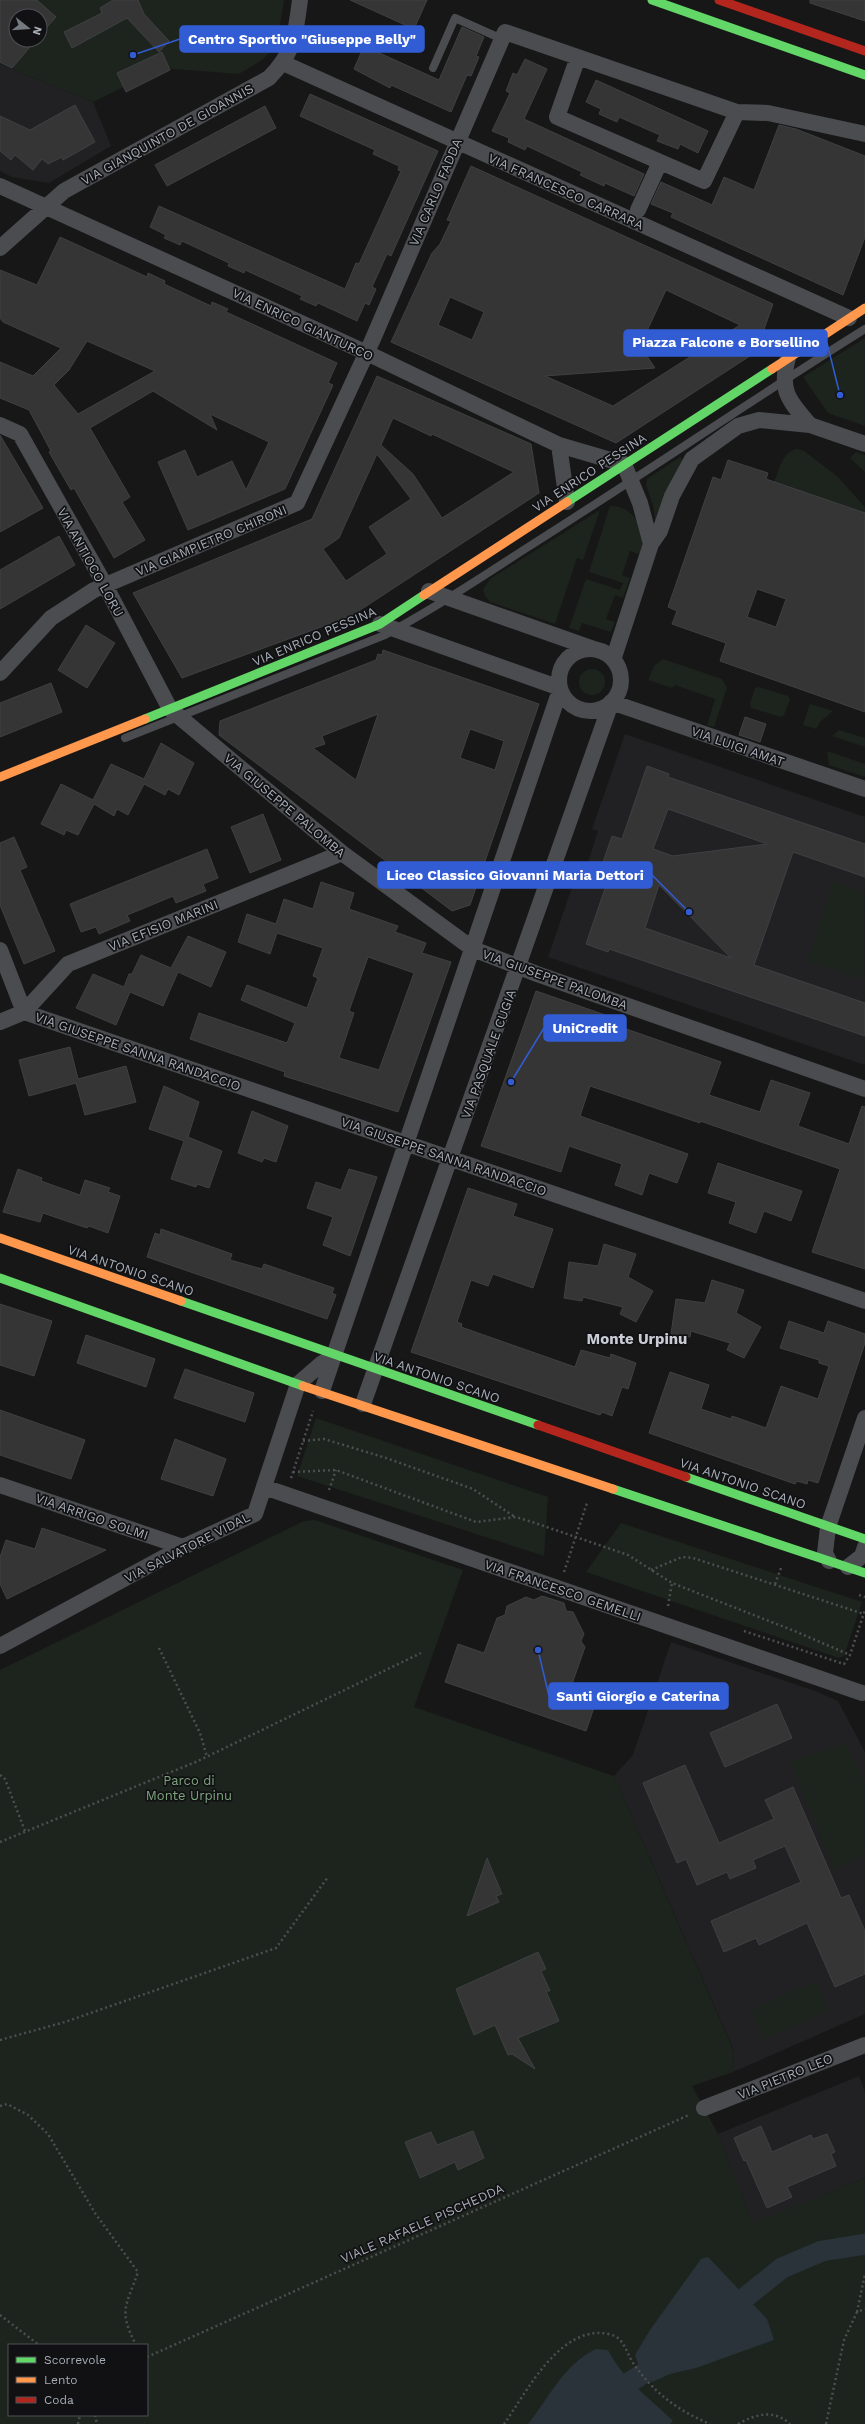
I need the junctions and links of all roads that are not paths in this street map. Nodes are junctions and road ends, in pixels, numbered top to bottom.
1 (300, 0) edge
2 (652, 0) edge
3 (719, 0) edge
4 (737, 0) edge
5 (504, 36) junction
6 (865, 44) edge
7 (865, 51) edge
8 (578, 57) junction
9 (283, 64) junction
10 (433, 68) dead end
11 (865, 75) edge
12 (737, 112) junction
13 (865, 134) edge
14 (456, 142) junction
15 (660, 162) junction
16 (0, 186) edge
17 (46, 207) junction
18 (638, 210) dead end
19 (0, 248) edge
20 (860, 312) edge
21 (865, 329) edge
22 (367, 353) junction
23 (788, 358) junction
24 (784, 380) junction
25 (0, 425) edge
26 (810, 425) junction
27 (865, 444) edge
28 (559, 445) junction
29 (624, 464) junction
30 (631, 482) junction
31 (567, 502) junction
32 (651, 544) junction
33 (104, 585) junction
34 (429, 592) junction
35 (448, 598) junction
36 (380, 624) junction
37 (395, 630) junction
38 (607, 654) junction
39 (0, 673) edge
40 (560, 689) junction
41 (611, 702) junction
42 (174, 713) junction
43 (115, 743) dead end
44 (0, 777) edge
45 (865, 789) edge
46 (342, 853) junction
47 (473, 949) junction
48 (0, 950) edge
49 (518, 967) junction
50 (24, 1012) junction
51 (0, 1022) edge
52 (865, 1089) edge
53 (406, 1143) junction
54 (450, 1158) junction
55 (0, 1238) edge
56 (0, 1278) edge
57 (865, 1301) edge
58 (335, 1355) junction
59 (375, 1369) junction
60 (298, 1384) junction
61 (322, 1391) junction
62 (363, 1404) junction
63 (865, 1418) edge
64 (0, 1485) edge
65 (264, 1487) junction
66 (828, 1527) junction
67 (865, 1539) edge
68 (183, 1547) junction
69 (865, 1548) edge
70 (830, 1561) junction
71 (848, 1567) junction
72 (865, 1573) edge
73 (0, 1646) edge
74 (864, 1692) edge
75 (865, 2044) edge
76 (704, 2108) road end

1 - 9 street, VIA GIANQUINTO DE GIOANNIS
2 - 11 street
3 - 7 street
4 - 6 lane
5 - 8 street
5 - 10 lane
5 - 14 street, VIA CARLO FADDA
8 - 12 street
8 - 15 street
9 - 14 street, VIA FRANCESCO CARRARA
9 - 17 street, VIA GIANQUINTO DE GIOANNIS
12 - 13 street
12 - 15 street
14 - 20 street, VIA FRANCESCO CARRARA
14 - 22 street, VIA CARLO FADDA
15 - 18 street
16 - 17 street, VIA ENRICO GIANTURCO
17 - 19 street, VIA GIANQUINTO DE GIOANNIS
17 - 22 street, VIA ENRICO GIANTURCO
20 - 23 street, VIA ENRICO PESSINA
21 - 24 lane
22 - 28 street, VIA ENRICO GIANTURCO
22 - 33 street, VIA GIAMPIETRO CHIRONI
23 - 24 street
23 - 29 street, VIA ENRICO PESSINA
24 - 26 street
24 - 30 lane
25 - 33 street, VIA ANTIOCO LORU
26 - 27 street
26 - 32 street
28 - 29 street, VIA ENRICO GIANTURCO
28 - 31 street
29 - 30 street
29 - 31 street, VIA ENRICO PESSINA
30 - 32 street
30 - 35 lane
31 - 34 street, VIA ENRICO PESSINA
32 - 38 street
33 - 39 street, VIA GIAMPIETRO CHIRONI
33 - 42 street, VIA ANTIOCO LORU
34 - 35 street
34 - 36 street, VIA ENRICO PESSINA
35 - 37 lane
35 - 38 street
36 - 37 street
36 - 42 street, VIA ENRICO PESSINA
37 - 40 street
37 - 42 lane
38 - 40 street
38 - 41 street
40 - 41 street
40 - 47 street
41 - 45 street, VIA LUIGI AMAT
41 - 49 street, VIA PASQUALE CUGIA
42 - 43 lane
42 - 44 street, VIA ENRICO PESSINA
42 - 46 street, VIA GIUSEPPE PALOMBA
46 - 47 street, VIA GIUSEPPE PALOMBA
46 - 50 street, VIA EFISIO MARINI
47 - 49 street, VIA GIUSEPPE PALOMBA
47 - 53 street
48 - 50 street
49 - 52 street, VIA GIUSEPPE PALOMBA
49 - 54 street, VIA PASQUALE CUGIA
50 - 51 street, VIA EFISIO MARINI
50 - 53 street, VIA GIUSEPPE SANNA RANDACCIO
53 - 54 street, VIA GIUSEPPE SANNA RANDACCIO
53 - 58 street
54 - 57 street, VIA GIUSEPPE SANNA RANDACCIO
54 - 59 street, VIA PASQUALE CUGIA
55 - 58 street, VIA ANTONIO SCANO
56 - 60 street
58 - 59 street, VIA ANTONIO SCANO
58 - 60 street
58 - 61 street
59 - 62 street, VIA PASQUALE CUGIA
59 - 66 street, VIA ANTONIO SCANO
60 - 61 street
60 - 65 street, VIA SALVATORE VIDAL
61 - 62 street
62 - 70 street
63 - 66 street
64 - 68 street, VIA ARRIGO SOLMI
65 - 68 street, VIA SALVATORE VIDAL
65 - 74 street, VIA FRANCESCO GEMELLI
66 - 67 street, VIA ANTONIO SCANO
66 - 70 street
68 - 73 street, VIA SALVATORE VIDAL
69 - 71 street
70 - 71 street
71 - 72 street
75 - 76 street, VIA PIETRO LEO

